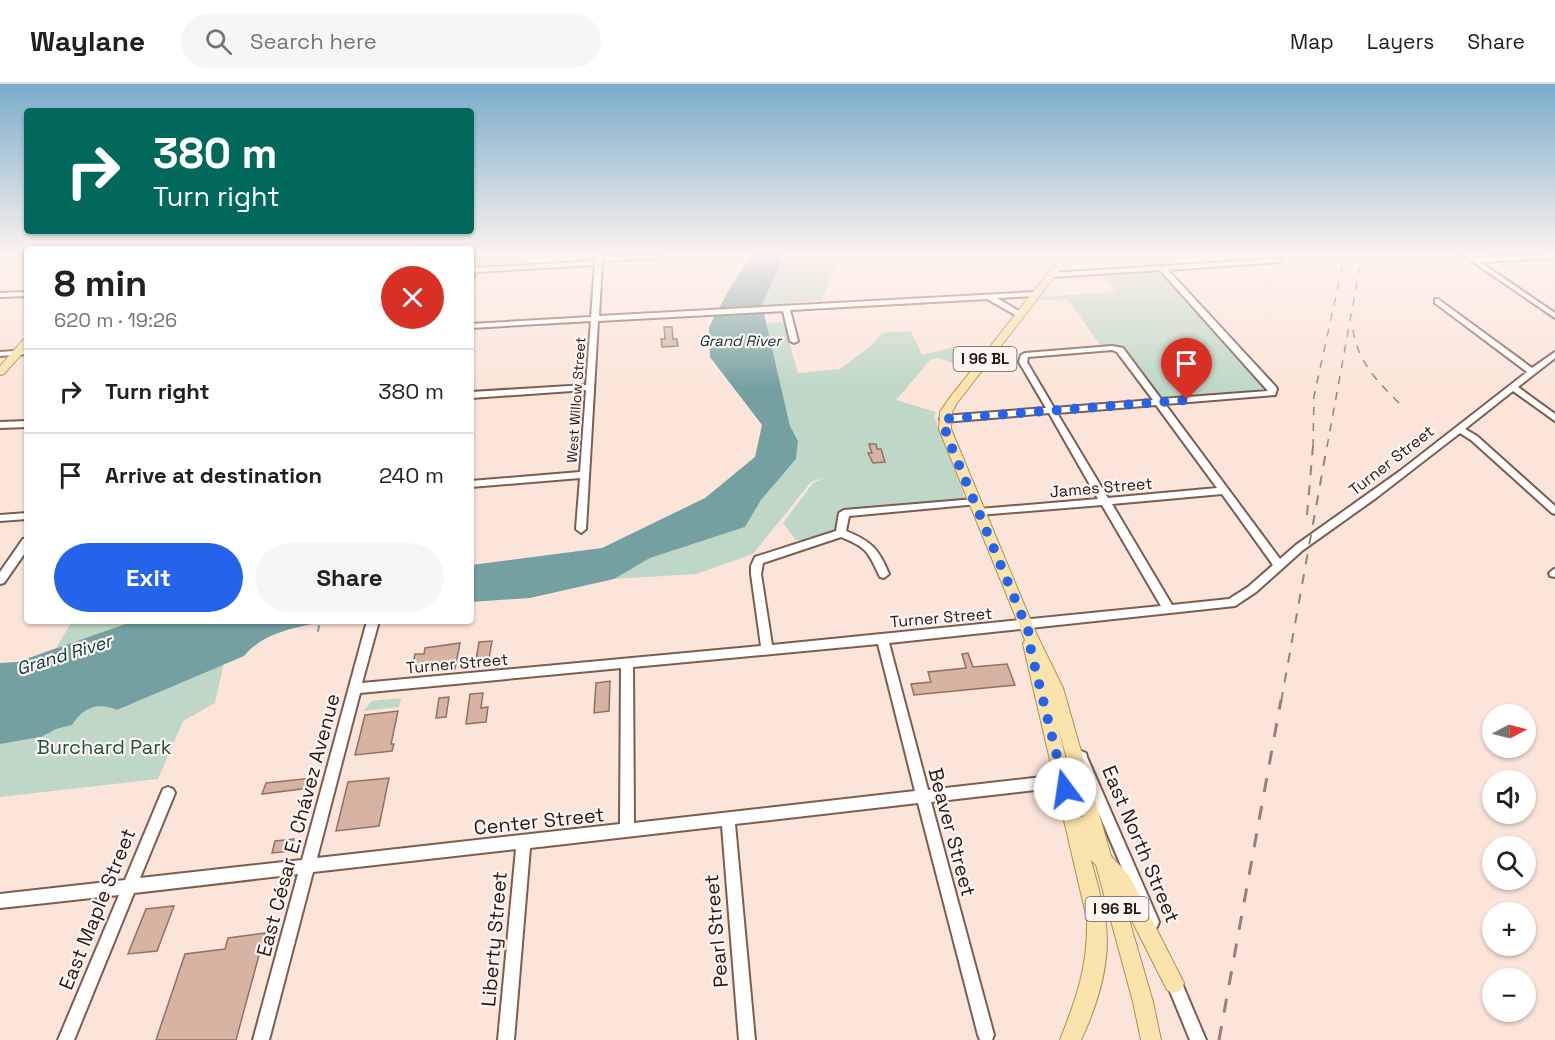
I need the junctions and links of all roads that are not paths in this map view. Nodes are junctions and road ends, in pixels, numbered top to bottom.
1 (596, 300) edge
2 (923, 300) edge
3 (997, 300) edge
4 (1031, 300) edge
5 (1191, 300) edge
6 (1531, 300) edge
7 (1438, 301) dead end
8 (783, 308) junction
9 (1019, 315) junction
10 (1555, 316) edge
11 (595, 319) junction
12 (474, 326) edge
13 (794, 341) dead end
14 (22, 352) edge
15 (0, 354) edge
16 (1555, 354) edge
17 (0, 372) edge
18 (1532, 372) junction
19 (590, 387) junction
20 (1513, 387) junction
21 (474, 395) edge
22 (1160, 403) junction
23 (1052, 411) junction
24 (1555, 418) edge
25 (944, 419) junction
26 (24, 424) edge
27 (0, 425) edge
28 (1459, 429) junction
29 (584, 475) junction
30 (474, 484) edge
31 (1225, 491) junction
32 (1105, 502) junction
33 (977, 507) junction
34 (1555, 511) edge
35 (24, 516) edge
36 (0, 518) edge
37 (581, 529) dead end
38 (841, 533) junction
39 (24, 546) edge
40 (1280, 566) junction
41 (884, 574) dead end
42 (0, 580) edge
43 (1168, 610) junction
44 (372, 624) edge
45 (1028, 629) junction
46 (882, 639) junction
47 (767, 650) junction
48 (627, 663) junction
49 (355, 689) junction
50 (1066, 725) junction
51 (1070, 783) junction
52 (168, 793) dead end
53 (923, 796) junction
54 (728, 819) junction
55 (627, 830) junction
56 (524, 842) junction
57 (1104, 861) junction
58 (307, 866) junction
59 (129, 886) junction
60 (0, 901) edge
61 (1174, 983) junction
62 (986, 1035) dead end
63 (66, 1040) edge
64 (261, 1040) edge
65 (506, 1040) edge
66 (747, 1040) edge
67 (1070, 1040) edge
68 (1151, 1040) edge
69 (1198, 1040) edge

1 - 11 street, West Willow Street
2 - 8 street
3 - 9 street
4 - 9 main road, I 96 BL
5 - 22 street
6 - 10 street
7 - 18 street
8 - 11 street
8 - 13 street
9 - 25 main road, I 96 BL
11 - 12 street
11 - 19 street, West Willow Street
14 - 15 street
14 - 17 main road
16 - 18 street, Turner Street
18 - 20 street, Turner Street
19 - 21 street
19 - 29 street, West Willow Street
20 - 24 street
20 - 28 street, Turner Street
22 - 23 street
22 - 23 street
22 - 31 street
23 - 25 street
23 - 32 street
25 - 33 main road, East North Street / I 96 BL
26 - 27 street
28 - 34 street
28 - 40 street, Turner Street
29 - 30 street
29 - 37 street, West Willow Street
31 - 32 street, James Street
31 - 40 street
32 - 33 street, James Street
32 - 43 street
33 - 38 street, James Street
33 - 45 main road, East North Street / I 96 BL
35 - 36 street
38 - 41 street
38 - 47 street
39 - 42 street
40 - 43 street, Turner Street
43 - 45 street, Turner Street
44 - 49 street, East César E. Chávez Avenue
45 - 46 street, Turner Street
45 - 50 main road, East North Street / I 96 BL
45 - 51 main road, East North Street / I 96 BL
46 - 47 street, Turner Street
46 - 53 street, Beaver Street
47 - 48 street, Turner Street
48 - 49 street, Turner Street
48 - 55 street
49 - 58 street, East César E. Chávez Avenue
50 - 51 main road, I 96 BL
50 - 61 street, East North Street
51 - 53 street, Center Street
51 - 57 main road, I 96 BL
51 - 67 main road, I 96 BL
52 - 59 street, East Maple Street
53 - 54 street, Center Street
53 - 62 street, Beaver Street
54 - 55 street, Center Street
54 - 66 street, Pearl Street
55 - 56 street, Center Street
56 - 58 street, Center Street
56 - 65 street, Liberty Street
57 - 61 main road
57 - 68 main road, I 96 BL
58 - 59 street, Center Street
58 - 64 street, East César E. Chávez Avenue
59 - 60 street, Center Street
59 - 63 street, East Maple Street
61 - 69 street, East North Street

